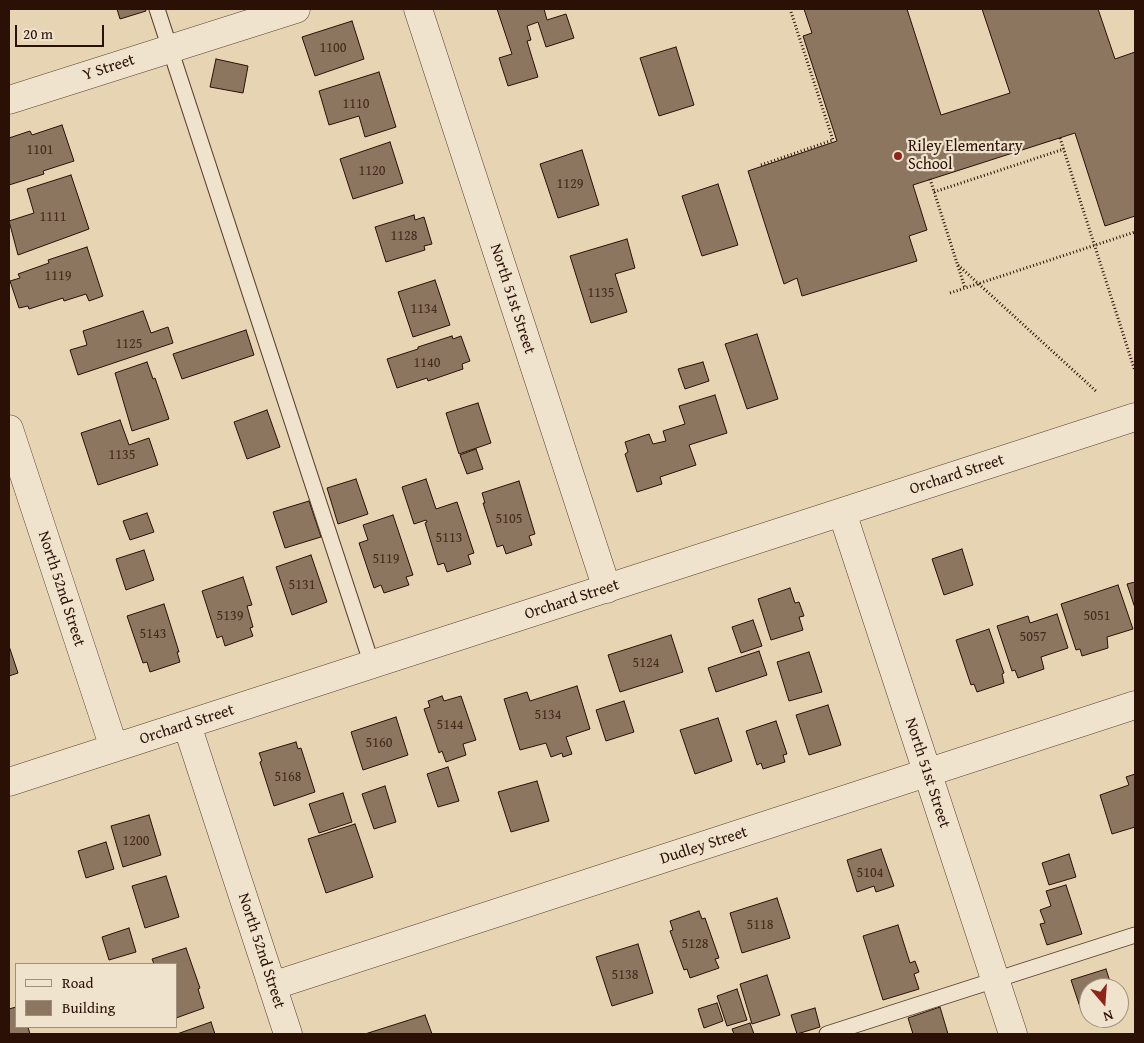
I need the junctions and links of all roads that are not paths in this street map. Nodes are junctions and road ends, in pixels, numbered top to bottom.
1 (157, 9) edge
2 (296, 9) edge
3 (418, 9) edge
4 (170, 49) junction
5 (9, 100) edge
6 (1135, 417) edge
7 (9, 429) edge
8 (842, 512) junction
9 (607, 589) junction
10 (372, 665) junction
11 (1135, 705) edge
12 (187, 725) junction
13 (114, 748) junction
14 (927, 773) junction
15 (9, 782) edge
16 (1135, 935) edge
17 (996, 980) junction
18 (272, 986) junction
19 (288, 1034) edge
20 (828, 1034) edge
21 (1013, 1034) edge

1 - 4 lane
2 - 4 street, Y Street
3 - 9 street, North 51st Street
4 - 5 street, Y Street
4 - 10 lane
6 - 8 street, Orchard Street
7 - 13 street, North 52nd Street
8 - 9 street, Orchard Street
8 - 14 street, North 51st Street
9 - 10 street, Orchard Street
10 - 12 street, Orchard Street
11 - 14 street, Dudley Street
12 - 13 street, Orchard Street
12 - 18 street, North 52nd Street
13 - 15 street, Orchard Street
14 - 17 street, North 51st Street
14 - 18 street, Dudley Street
16 - 17 lane
17 - 20 lane
17 - 21 street, North 51st Street
18 - 19 street, North 52nd Street

